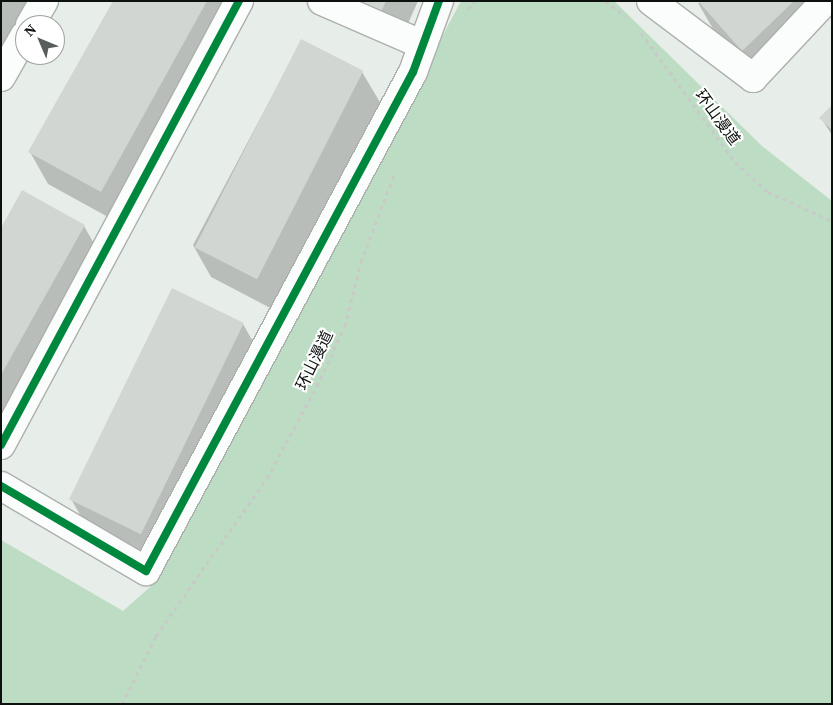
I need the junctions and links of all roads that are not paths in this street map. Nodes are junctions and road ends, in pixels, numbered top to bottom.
1 (44, 1) edge
2 (239, 1) edge
3 (322, 1) edge
4 (439, 1) edge
5 (825, 1) edge
6 (658, 3) edge
7 (36, 15) edge
8 (423, 45) junction
9 (15, 52) edge
10 (1, 77) edge
11 (1, 445) edge
12 (1, 486) edge

1 - 7 street
2 - 11 street
3 - 8 street
4 - 8 street
5 - 6 street
8 - 12 street
9 - 10 street

